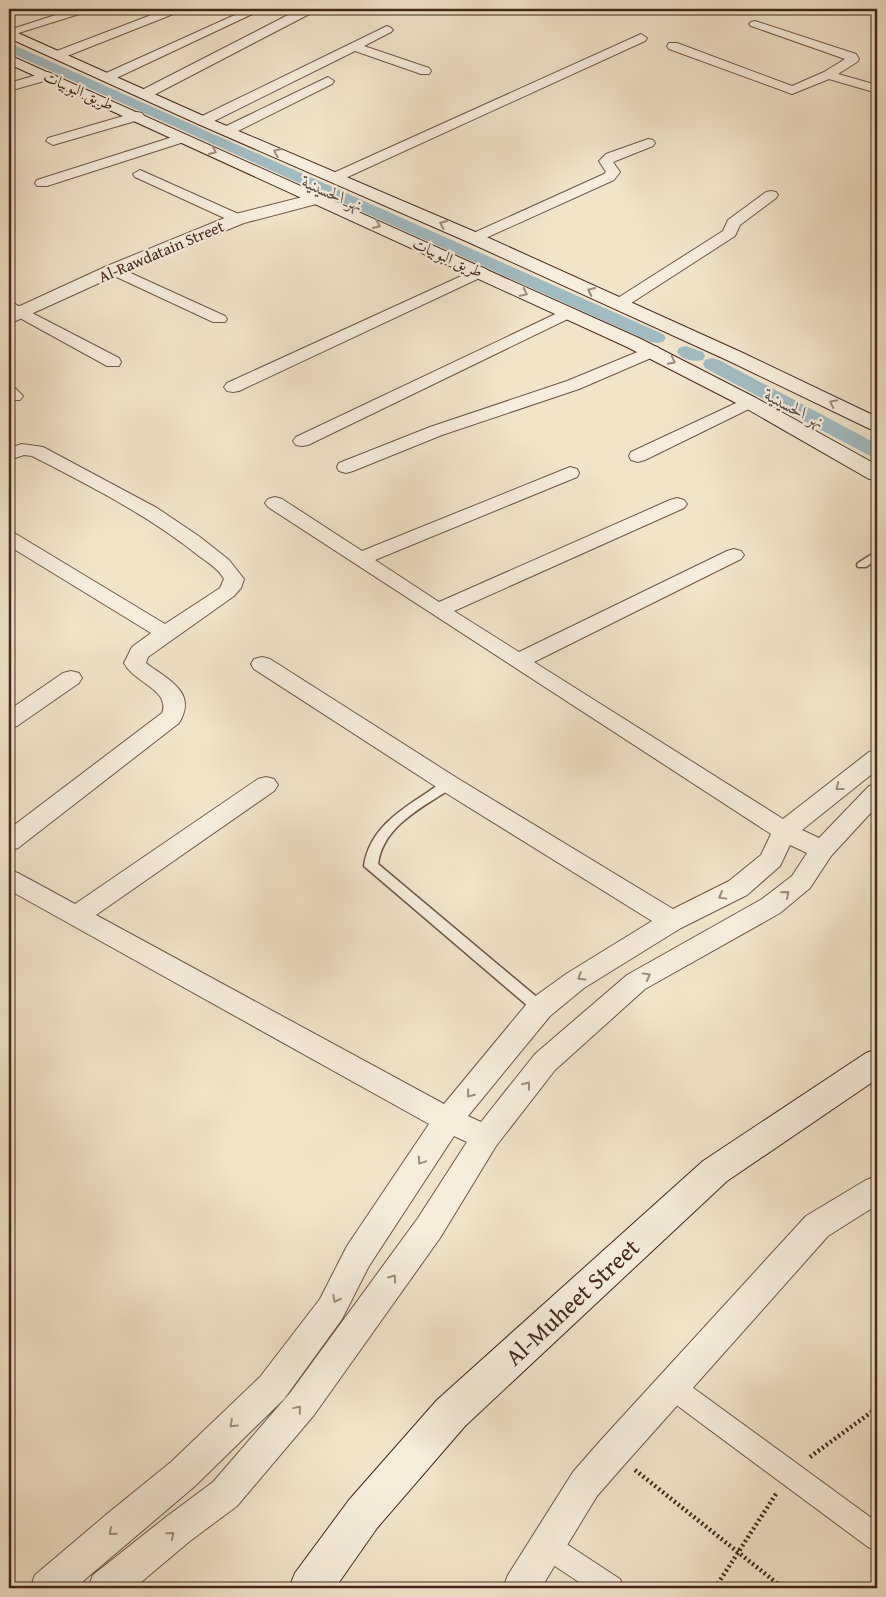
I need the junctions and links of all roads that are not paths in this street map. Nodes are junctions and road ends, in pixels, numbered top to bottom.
1 (85, 9) edge
2 (177, 9) edge
3 (313, 9) edge
4 (255, 10) edge
5 (755, 24) dead end
6 (387, 30) dead end
7 (9, 33) edge
8 (641, 38) dead end
9 (673, 46) dead end
10 (356, 47) junction
11 (58, 55) junction
12 (9, 59) edge
13 (426, 71) dead end
14 (870, 74) dead end
15 (828, 75) junction
16 (47, 76) junction
17 (108, 77) junction
18 (328, 81) dead end
19 (854, 83) junction
20 (9, 88) edge
21 (877, 89) edge
22 (145, 94) junction
23 (136, 116) junction
24 (203, 121) junction
25 (227, 131) junction
26 (182, 138) junction
27 (54, 141) dead end
28 (648, 143) dead end
29 (140, 174) dead end
30 (336, 177) junction
31 (42, 183) dead end
32 (771, 195) dead end
33 (318, 198) junction
34 (238, 219) junction
35 (474, 238) junction
36 (113, 270) junction
37 (482, 272) junction
38 (619, 304) junction
39 (13, 312) edge
40 (568, 313) junction
41 (219, 319) dead end
42 (672, 328) junction
43 (634, 343) junction
44 (652, 351) junction
45 (736, 357) junction
46 (113, 362) dead end
47 (696, 374) junction
48 (233, 387) dead end
49 (749, 402) junction
50 (877, 424) edge
51 (302, 441) dead end
52 (9, 455) edge
53 (638, 456) dead end
54 (346, 467) dead end
55 (570, 473) dead end
56 (877, 474) edge
57 (275, 503) dead end
58 (676, 504) dead end
59 (9, 538) edge
60 (877, 554) edge
61 (734, 556) dead end
62 (360, 559) junction
63 (862, 565) dead end
64 (438, 610) junction
65 (165, 633) junction
66 (518, 661) junction
67 (262, 664) dead end
68 (71, 678) dead end
69 (9, 722) edge
70 (877, 758) edge
71 (449, 784) junction
72 (266, 785) dead end
73 (872, 805) edge
74 (784, 831) junction
75 (9, 842) edge
76 (822, 850) junction
77 (9, 879) edge
78 (76, 916) junction
79 (672, 921) junction
80 (540, 1008) junction
81 (877, 1062) edge
82 (448, 1120) junction
83 (486, 1137) junction
84 (877, 1190) edge
85 (672, 1387) junction
86 (877, 1538) edge
87 (547, 1546) junction
88 (48, 1588) edge
89 (106, 1588) edge
90 (310, 1588) edge
91 (521, 1588) edge
92 (611, 1588) edge

1 - 7 street
2 - 11 street
3 - 22 street
4 - 17 street
5 - 15 street
6 - 10 street
7 - 11 main road, طريق البوبيات
8 - 30 street
9 - 15 street
10 - 13 street
10 - 24 street
11 - 17 main road, طريق البوبيات
12 - 16 main road, طريق البوبيات
14 - 19 street
15 - 19 street
16 - 20 street
16 - 23 main road, طريق البوبيات
17 - 22 main road, طريق البوبيات
18 - 25 street
19 - 21 street
22 - 24 main road, طريق البوبيات
23 - 26 main road, طريق البوبيات
23 - 27 street
24 - 25 main road, طريق البوبيات
30 -> 25 main road, طريق البوبيات
26 - 31 street
26 -> 33 main road, طريق البوبيات
28 - 35 street
29 - 34 street
35 -> 30 main road, طريق البوبيات
32 - 38 street
33 - 34 main road, Al-Rawdatain Street
33 -> 37 main road, طريق البوبيات
34 - 36 main road, Al-Rawdatain Street
38 -> 35 main road, طريق البوبيات
36 - 39 main road, Al-Rawdatain Street
36 - 41 street
37 -> 40 main road, طريق البوبيات
37 - 48 street
38 - 42 main road, طريق البوبيات
39 - 46 street
40 - 43 main road, طريق البوبيات
40 - 51 street
42 - 43 main road
42 - 45 main road, طريق البوبيات
43 - 44 main road, طريق البوبيات
44 -> 47 main road, طريق البوبيات
44 - 54 street
45 - 47 main road
50 -> 45 main road, طريق البوبيات
47 - 49 main road, طريق البوبيات
49 - 53 street
49 - 56 main road, طريق البوبيات
52 - 65 street
55 - 62 street
57 - 62 street
58 - 64 street
59 - 65 street
60 - 63 lane
61 - 66 street
62 - 64 street
64 - 66 street
65 - 75 street
66 - 74 street
67 - 71 street
68 - 69 street
70 -> 74 street
71 - 79 street
71 - 80 lane
72 - 78 street
73 - 76 street
74 - 76 street
74 -> 79 street
83 -> 76 street
77 - 78 street
78 - 82 street
79 -> 80 street
80 -> 82 street
81 - 90 main road, Al-Muheet Street
82 - 83 street
82 -> 88 street
89 -> 83 street
84 - 85 street
85 - 86 street
85 - 87 street
87 - 91 street
87 - 92 street

